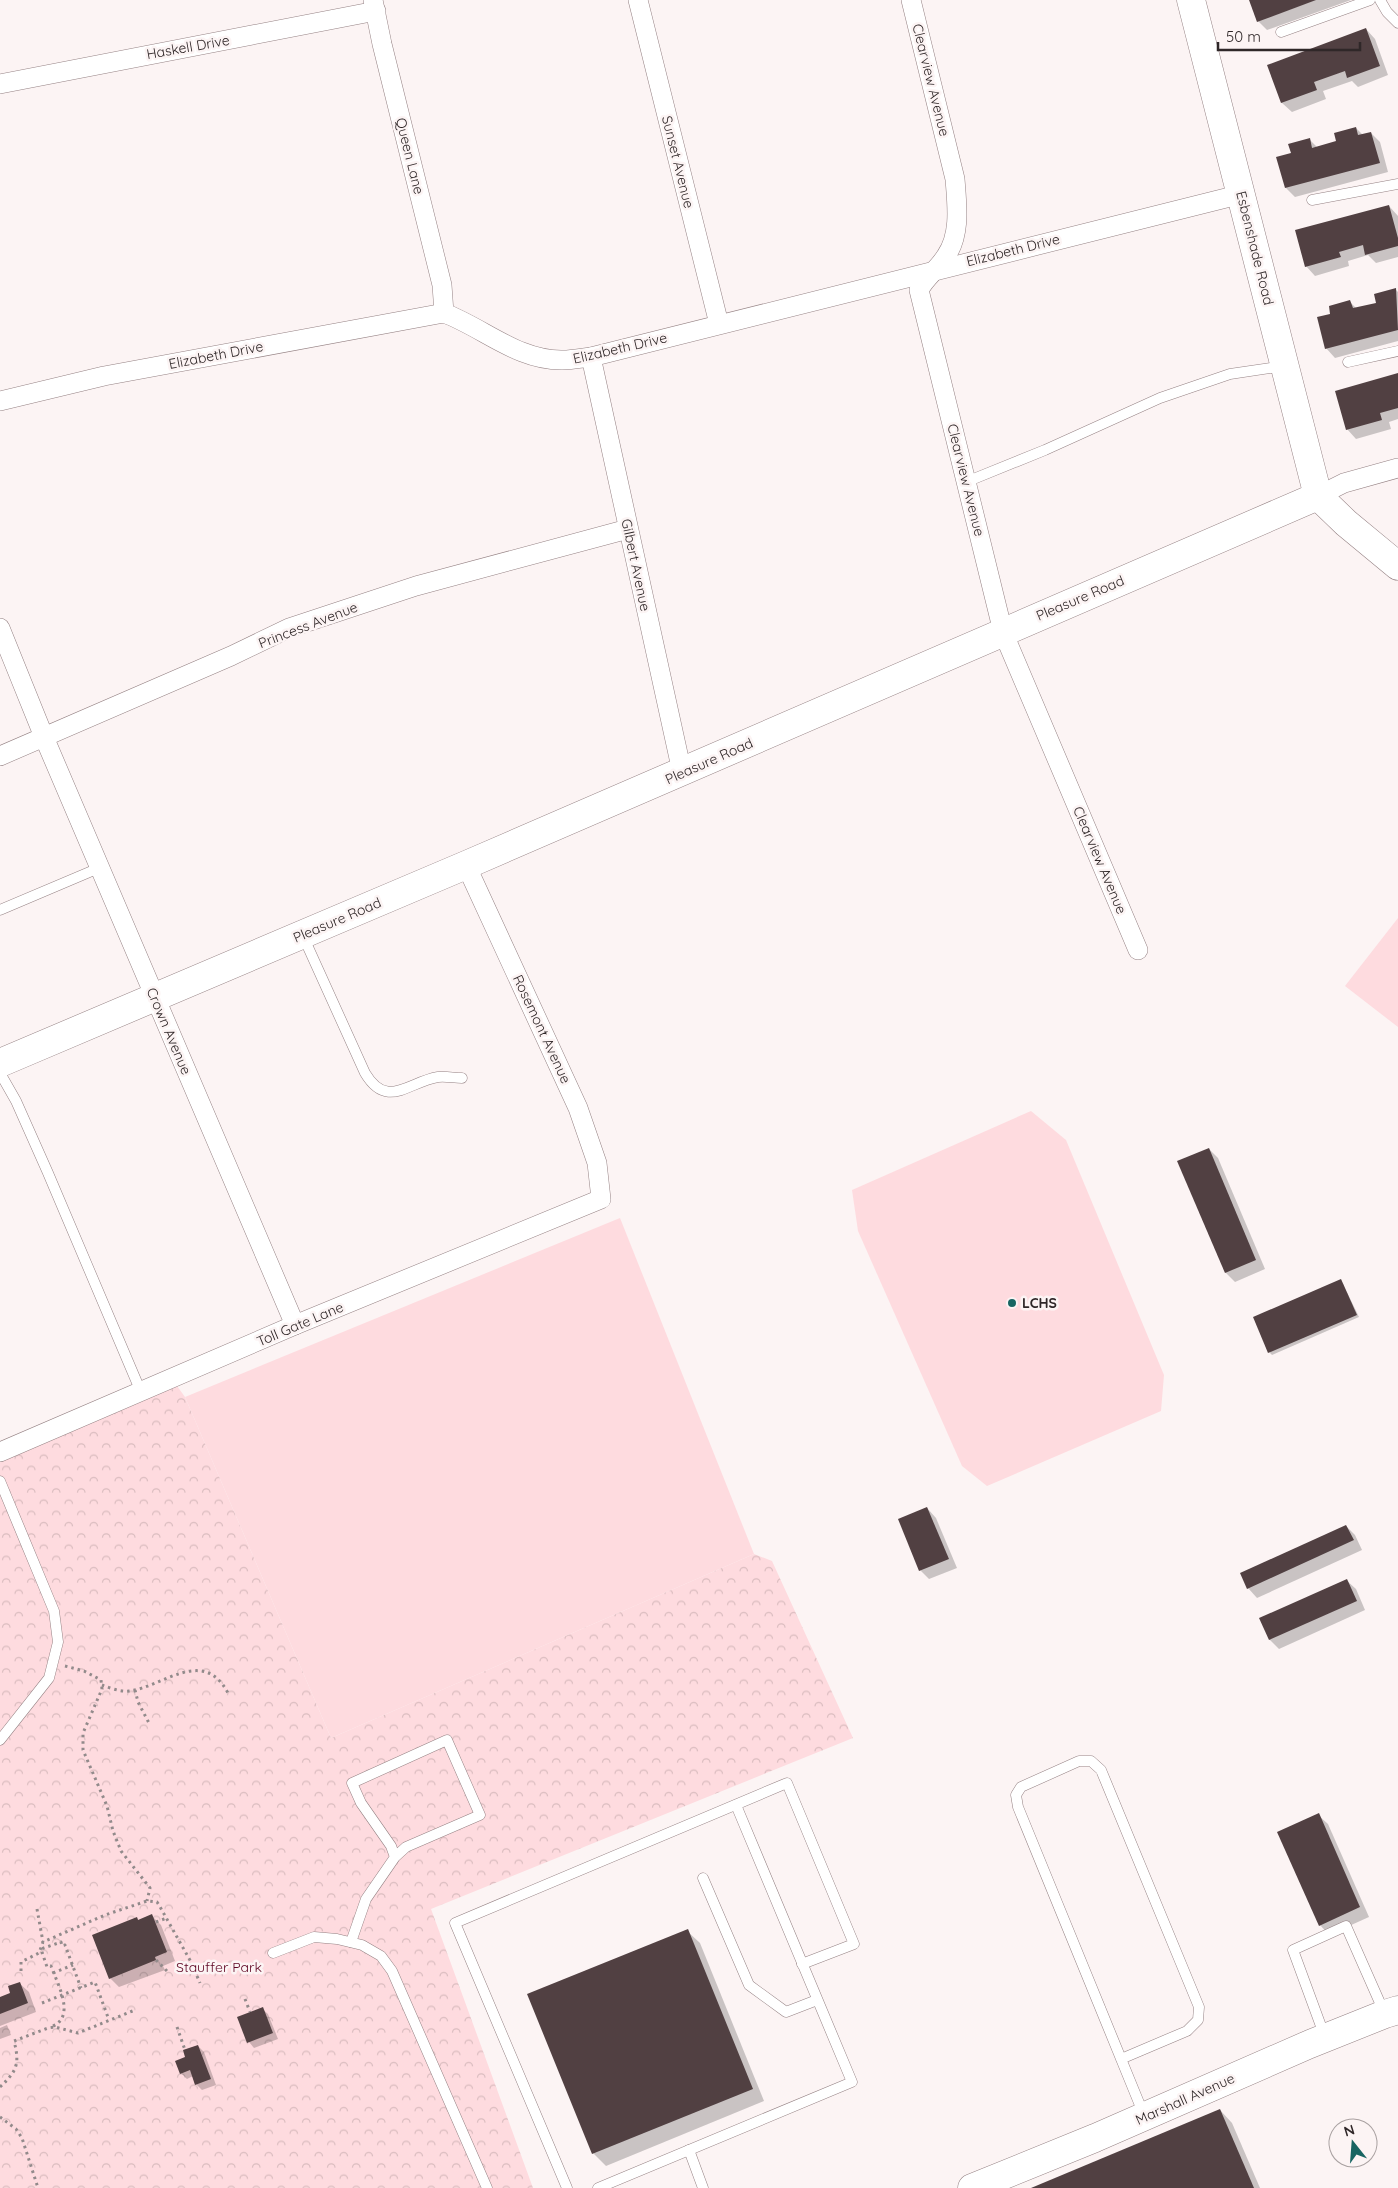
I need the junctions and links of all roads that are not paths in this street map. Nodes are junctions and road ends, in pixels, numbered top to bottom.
1 (638, 0) edge
2 (911, 0) edge
3 (1191, 0) edge
4 (1370, 0) edge
5 (1380, 0) edge
6 (375, 6) edge
7 (1398, 22) edge
8 (1280, 32) dead end
9 (0, 84) edge
10 (1398, 184) edge
11 (1242, 194) junction
12 (1312, 200) dead end
13 (933, 271) junction
14 (444, 313) junction
15 (718, 324) junction
16 (1398, 351) edge
17 (591, 357) junction
18 (1348, 362) dead end
19 (1285, 366) junction
20 (0, 401) edge
21 (1398, 468) edge
22 (966, 482) junction
23 (1318, 496) junction
24 (628, 529) junction
25 (1398, 566) edge
26 (0, 628) edge
27 (1003, 632) junction
28 (44, 737) junction
29 (0, 756) edge
30 (682, 772) junction
31 (466, 865) junction
32 (100, 868) junction
33 (0, 910) edge
34 (302, 935) junction
35 (1138, 950) dead end
36 (155, 998) junction
37 (0, 1063) edge
38 (0, 1073) edge
39 (462, 1078) dead end
40 (601, 1199) joint
41 (295, 1325) junction
42 (141, 1392) junction
43 (0, 1452) edge
44 (0, 1480) edge
45 (0, 1740) edge
46 (736, 1805) junction
47 (395, 1857) junction
48 (703, 1878) dead end
49 (351, 1942) junction
50 (273, 1953) dead end
51 (802, 1964) junction
52 (817, 2000) junction
53 (1391, 2012) edge
54 (1325, 2038) junction
55 (1121, 2058) junction
56 (1145, 2116) junction
57 (689, 2150) junction
58 (486, 2188) edge
59 (567, 2188) edge
60 (598, 2188) edge
61 (703, 2188) edge
62 (972, 2188) edge

1 - 15 street, Sunset Avenue
2 - 13 street, Clearview Avenue
3 - 11 street, Esbenshade Road
4 - 8 lane
5 - 7 lane
6 - 9 street, Haskell Drive
6 - 14 street, Queen Lane
10 - 12 lane
11 - 13 street, Elizabeth Drive
11 - 19 street, Esbenshade Road
13 - 15 street, Elizabeth Drive
13 - 22 street, Clearview Avenue
14 - 17 street, Elizabeth Drive
14 - 20 street, Elizabeth Drive
15 - 17 street, Elizabeth Drive
16 - 18 lane
17 - 24 street, Gilbert Avenue
19 - 22 lane
19 - 23 street, Esbenshade Road
21 - 23 street
22 - 27 street, Clearview Avenue
23 - 25 street
23 - 27 street, Pleasure Road
24 - 28 street, Princess Avenue
24 - 30 street, Gilbert Avenue
26 - 28 street, Crown Avenue
27 - 30 street, Pleasure Road
27 - 35 street, Clearview Avenue
28 - 29 street, Princess Avenue
28 - 32 street, Crown Avenue
30 - 31 street, Pleasure Road
31 - 34 street, Pleasure Road
31 - 40 street, Rosemont Avenue
32 - 33 lane
32 - 36 street, Crown Avenue
34 - 36 street, Pleasure Road
34 - 39 lane
36 - 37 street, Pleasure Road
36 - 41 street, Crown Avenue
38 - 42 lane
40 - 41 street, Toll Gate Lane
41 - 42 street, Toll Gate Lane
42 - 43 street, Toll Gate Lane
44 - 45 lane
46 - 51 lane
46 - 51 lane
46 - 59 lane
47 - 47 lane
47 - 49 lane
48 - 52 lane
49 - 50 lane
49 - 58 lane
51 - 52 lane
52 - 57 lane
53 - 54 street, Marshall Avenue
53 - 54 lane
54 - 56 street, Marshall Avenue
55 - 55 lane
55 - 56 lane
56 - 62 street, Marshall Avenue
57 - 60 lane
57 - 61 lane

